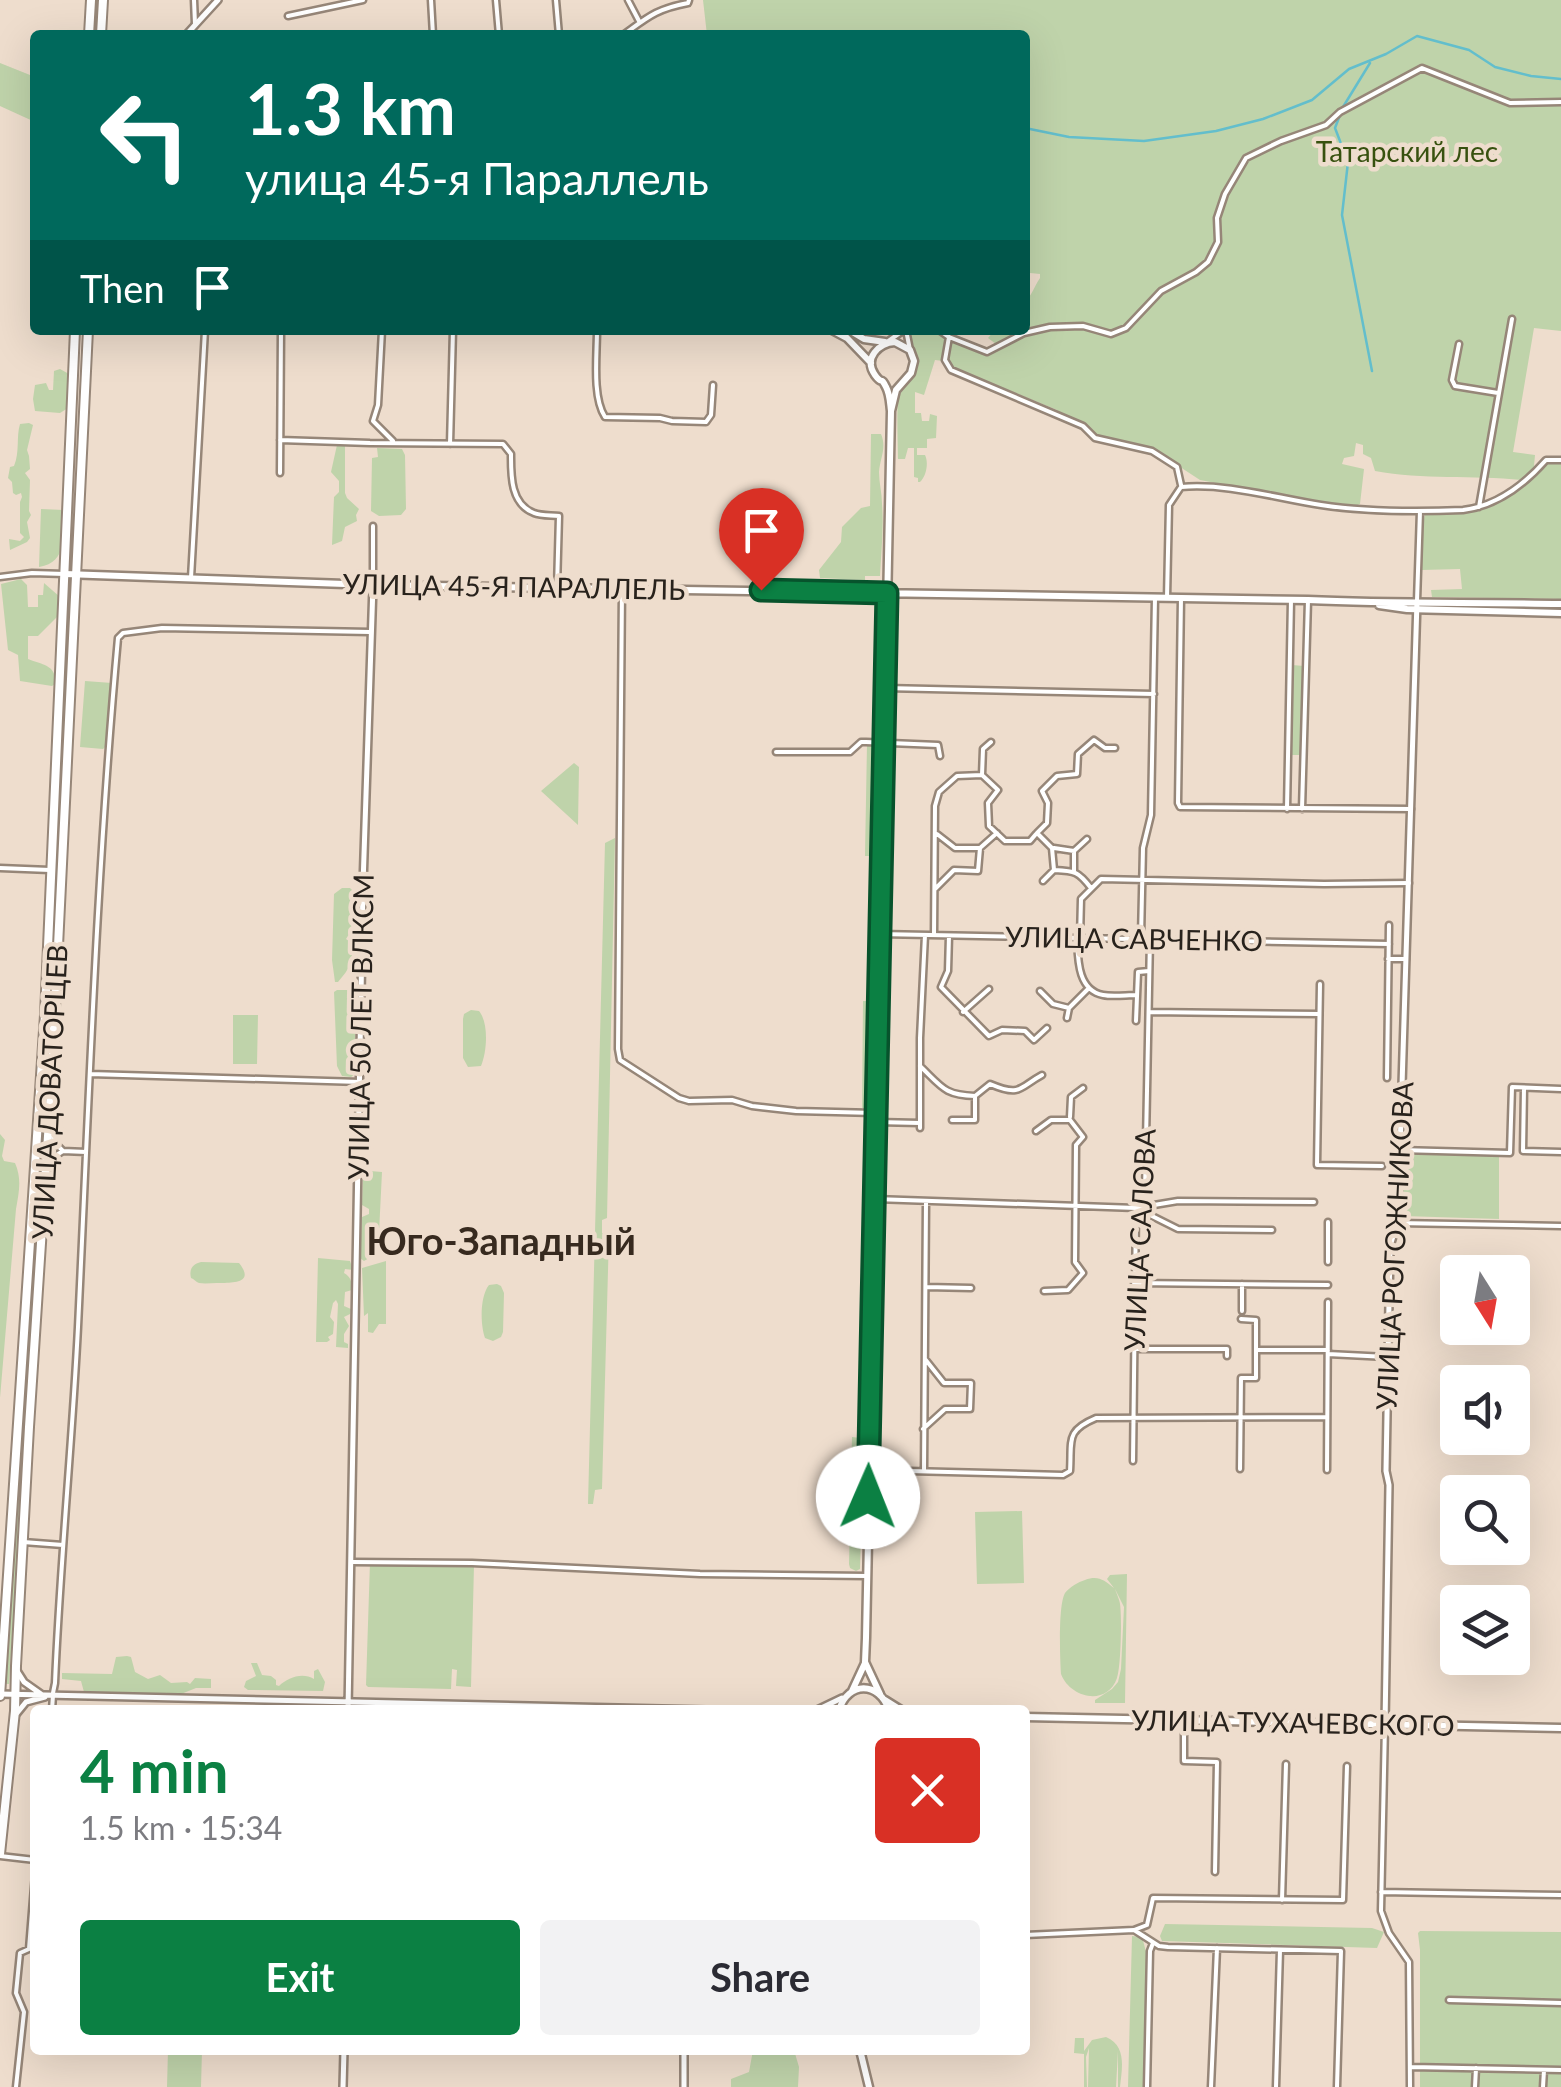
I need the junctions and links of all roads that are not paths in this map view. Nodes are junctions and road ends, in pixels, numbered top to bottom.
1 (91, 0) edge
2 (102, 0) edge
3 (194, 0) edge
4 (218, 0) edge
5 (363, 0) edge
6 (432, 0) edge
7 (496, 0) edge
8 (556, 0) edge
9 (628, 0) edge
10 (690, 0) edge
11 (288, 16) dead end
12 (639, 21) junction
13 (196, 24) junction
14 (89, 30) edge
15 (102, 30) edge
16 (191, 30) edge
17 (433, 30) edge
18 (499, 30) edge
19 (558, 30) edge
20 (629, 30) edge
21 (1561, 102) edge
22 (1512, 320) dead end
23 (1030, 332) edge
24 (76, 335) edge
25 (88, 335) edge
26 (206, 335) edge
27 (281, 335) edge
28 (382, 335) edge
29 (453, 335) edge
30 (597, 335) edge
31 (841, 335) edge
32 (857, 335) edge
33 (897, 335) edge
34 (906, 335) edge
35 (946, 335) edge
36 (1020, 335) edge
37 (949, 337) junction
38 (886, 342) junction
39 (1459, 344) dead end
40 (910, 350) junction
41 (871, 363) junction
42 (907, 378) junction
43 (882, 381) junction
44 (713, 385) dead end
45 (1498, 393) junction
46 (891, 411) junction
47 (280, 440) junction
48 (396, 443) junction
49 (450, 444) junction
50 (1561, 460) edge
51 (280, 473) dead end
52 (1181, 486) junction
53 (1479, 508) junction
54 (1420, 511) junction
55 (373, 526) dead end
56 (64, 574) junction
57 (76, 574) junction
58 (0, 577) edge
59 (191, 578) junction
60 (372, 585) junction
61 (557, 588) junction
62 (622, 588) junction
63 (887, 593) junction
64 (1155, 598) junction
65 (1167, 598) junction
66 (1181, 598) junction
67 (1291, 600) junction
68 (1308, 600) junction
69 (1561, 604) edge
70 (1417, 605) junction
71 (1561, 613) edge
72 (370, 632) junction
73 (885, 688) junction
74 (1154, 694) junction
75 (992, 742) dead end
76 (884, 743) junction
77 (1115, 748) dead end
78 (776, 752) dead end
79 (940, 756) dead end
80 (982, 775) junction
81 (1287, 809) junction
82 (1302, 809) junction
83 (1410, 809) junction
84 (936, 833) junction
85 (1038, 833) junction
86 (997, 834) junction
87 (1087, 839) dead end
88 (980, 848) junction
89 (1052, 848) junction
90 (1074, 851) junction
91 (0, 868) edge
92 (52, 870) junction
93 (63, 870) junction
94 (1054, 870) junction
95 (1074, 871) junction
96 (1143, 880) junction
97 (1043, 881) dead end
98 (1409, 882) junction
99 (1091, 888) junction
100 (934, 889) junction
101 (1389, 925) dead end
102 (879, 934) junction
103 (925, 935) junction
104 (934, 935) junction
105 (949, 936) junction
106 (1079, 938) junction
107 (1142, 938) junction
108 (1150, 938) junction
109 (1389, 944) junction
110 (1388, 959) junction
111 (1406, 959) junction
112 (1149, 972) junction
113 (1320, 984) dead end
114 (1089, 988) junction
115 (988, 990) dead end
116 (1040, 991) dead end
117 (1137, 995) junction
118 (1069, 1008) junction
119 (963, 1012) junction
120 (1149, 1012) junction
121 (1319, 1014) junction
122 (1067, 1018) dead end
123 (1136, 1021) dead end
124 (1047, 1028) dead end
125 (920, 1066) junction
126 (90, 1074) junction
127 (1042, 1075) dead end
128 (1387, 1078) dead end
129 (360, 1082) junction
130 (1082, 1088) dead end
131 (1524, 1088) junction
132 (1561, 1089) edge
133 (975, 1096) junction
134 (51, 1098) junction
135 (876, 1118) junction
136 (952, 1120) dead end
137 (1070, 1120) junction
138 (1036, 1132) dead end
139 (1400, 1150) junction
140 (63, 1151) junction
141 (86, 1152) junction
142 (1561, 1152) edge
143 (36, 1166) junction
144 (1382, 1166) dead end
145 (47, 1167) junction
146 (875, 1198) junction
147 (926, 1202) junction
148 (1314, 1202) dead end
149 (1076, 1207) junction
150 (1136, 1208) junction
151 (1328, 1222) dead end
152 (1397, 1223) junction
153 (1561, 1226) edge
154 (1272, 1230) dead end
155 (1328, 1262) dead end
156 (1134, 1283) junction
157 (1242, 1284) junction
158 (1328, 1284) dead end
159 (926, 1286) junction
160 (971, 1288) dead end
161 (1044, 1291) dead end
162 (1328, 1302) dead end
163 (1242, 1311) dead end
164 (1241, 1319) dead end
165 (1134, 1349) junction
166 (1256, 1350) junction
167 (1328, 1352) junction
168 (1227, 1356) dead end
169 (1387, 1357) junction
170 (925, 1359) junction
171 (1241, 1416) junction
172 (1133, 1417) junction
173 (1328, 1417) junction
174 (923, 1429) junction
175 (1132, 1461) dead end
176 (869, 1470) junction
177 (924, 1470) junction
178 (1240, 1470) dead end
179 (1327, 1470) dead end
180 (23, 1542) junction
181 (64, 1545) junction
182 (350, 1562) junction
183 (867, 1576) junction
184 (866, 1662) junction
185 (16, 1670) junction
186 (848, 1694) junction
187 (0, 1695) edge
188 (15, 1695) junction
189 (49, 1695) junction
190 (882, 1696) junction
191 (51, 1705) edge
192 (321, 1705) edge
193 (348, 1705) edge
194 (827, 1705) edge
195 (842, 1705) edge
196 (886, 1705) edge
197 (894, 1705) edge
198 (1030, 1716) edge
199 (14, 1721) junction
200 (1184, 1721) junction
201 (1385, 1725) junction
202 (1561, 1728) edge
203 (8, 1737) edge
204 (1286, 1764) dead end
205 (1347, 1766) dead end
206 (0, 1855) edge
207 (30, 1859) edge
208 (1215, 1872) dead end
209 (1381, 1892) junction
210 (1561, 1895) edge
211 (1282, 1900) junction
212 (1134, 1930) junction
213 (1030, 1935) edge
214 (30, 1936) edge
215 (1153, 1943) junction
216 (1217, 1948) junction
217 (1280, 1950) junction
218 (1449, 2000) dead end
219 (1561, 2003) edge
220 (344, 2055) edge
221 (684, 2055) edge
222 (861, 2055) edge
223 (1410, 2067) junction
224 (1476, 2068) junction
225 (1544, 2070) junction
226 (1561, 2070) edge
227 (16, 2087) edge
228 (343, 2087) edge
229 (684, 2087) edge
230 (869, 2087) edge
231 (1147, 2087) edge
232 (1211, 2087) edge
233 (1276, 2087) edge
234 (1337, 2087) edge
235 (1410, 2087) edge
236 (1475, 2087) edge
237 (1543, 2087) edge

1 - 14 main road
2 - 15 main road
3 - 13 street
4 - 13 street
5 - 11 street
6 - 17 street
7 - 18 street
8 - 19 street
9 - 12 street
10 - 12 street
12 - 20 street
13 - 16 street
21 - 23 street
22 - 45 street
24 - 56 main road, УЛИЦА ДОВАТОРЦЕВ
25 - 57 main road, УЛИЦА ДОВАТОРЦЕВ
26 - 59 street
27 - 47 street
28 - 48 street
29 - 49 street
30 - 44 street
31 - 41 main road
32 - 38 main road
33 - 38 street
34 - 40 street
35 - 37 street
36 - 37 street
37 - 52 street
38 - 40 main road
38 - 41 main road
39 - 45 street
40 - 42 main road
41 - 43 main road
42 - 43 main road
42 - 46 main road
43 - 46 main road
45 - 53 street
46 - 63 main road
47 - 48 street
47 - 51 street
48 - 49 street
49 - 61 street
50 - 53 street
52 - 54 street
52 - 65 street
53 - 54 street
54 - 70 street
55 - 60 street
56 - 57 main road, УЛИЦА 45-Я ПАРАЛЛЕЛЬ
56 - 58 street
56 - 92 main road, УЛИЦА ДОВАТОРЦЕВ
57 - 59 main road, УЛИЦА 45-Я ПАРАЛЛЕЛЬ
57 - 93 main road, УЛИЦА ДОВАТОРЦЕВ
59 - 60 main road, УЛИЦА 45-Я ПАРАЛЛЕЛЬ
60 - 61 main road, УЛИЦА 45-Я ПАРАЛЛЕЛЬ
60 - 72 street, УЛИЦА 50 ЛЕТ ВЛКСМ
61 - 62 main road, УЛИЦА 45-Я ПАРАЛЛЕЛЬ
62 - 63 main road, УЛИЦА 45-Я ПАРАЛЛЕЛЬ
62 - 135 street
63 - 64 main road, УЛИЦА 45-Я ПАРАЛЛЕЛЬ
63 - 73 main road
64 - 65 main road, УЛИЦА 45-Я ПАРАЛЛЕЛЬ
64 - 74 street
65 - 66 main road, УЛИЦА 45-Я ПАРАЛЛЕЛЬ
66 - 67 main road, УЛИЦА 45-Я ПАРАЛЛЕЛЬ
66 - 81 street
67 - 68 main road, УЛИЦА 45-Я ПАРАЛЛЕЛЬ
67 - 81 street
68 - 70 main road, УЛИЦА 45-Я ПАРАЛЛЕЛЬ
68 - 82 street
69 - 70 main road, УЛИЦА 45-Я ПАРАЛЛЕЛЬ
70 - 71 main road, УЛИЦА 45-Я ПАРАЛЛЕЛЬ
70 - 83 street, УЛИЦА РОГОЖНИКОВА
72 - 126 street
72 - 129 street, УЛИЦА 50 ЛЕТ ВЛКСМ
73 - 74 street
73 - 76 main road
74 - 96 street
75 - 80 street
76 - 78 street
76 - 79 street
76 - 102 main road
77 - 85 street
80 - 84 street
80 - 86 street
81 - 82 street
82 - 83 street
83 - 98 street, УЛИЦА РОГОЖНИКОВА
84 - 88 street
84 - 100 street
85 - 86 street
85 - 89 street
86 - 88 street
87 - 90 street
88 - 100 street
89 - 90 street
89 - 94 street
90 - 95 street
91 - 92 street
92 - 93 street
92 - 143 main road, УЛИЦА ДОВАТОРЦЕВ
93 - 134 main road, УЛИЦА ДОВАТОРЦЕВ
94 - 95 street
94 - 97 street
95 - 99 street
96 - 98 street
96 - 99 street
96 - 107 street
98 - 111 street, УЛИЦА РОГОЖНИКОВА
99 - 106 street
100 - 104 street
101 - 109 street
102 - 103 street, УЛИЦА САВЧЕНКО
102 - 135 main road
103 - 104 street, УЛИЦА САВЧЕНКО
103 - 125 street
104 - 105 street, УЛИЦА САВЧЕНКО
105 - 106 street, УЛИЦА САВЧЕНКО
105 - 119 street
106 - 107 street, УЛИЦА САВЧЕНКО
106 - 114 street
107 - 108 street, УЛИЦА САВЧЕНКО
108 - 109 street, УЛИЦА САВЧЕНКО
108 - 112 street, УЛИЦА САЛОВА
109 - 110 street
110 - 111 street
110 - 128 street
111 - 139 street, УЛИЦА РОГОЖНИКОВА
112 - 117 street
112 - 120 street, УЛИЦА САЛОВА
113 - 121 street
114 - 117 street
114 - 118 street
115 - 119 street
116 - 118 street
117 - 123 street
118 - 122 street
119 - 124 street
120 - 121 street
120 - 150 street, УЛИЦА САЛОВА
121 - 144 street
125 - 133 street
125 - 135 street
126 - 129 street
126 - 141 street
127 - 133 street
129 - 182 street, УЛИЦА 50 ЛЕТ ВЛКСМ
130 - 137 street
131 - 132 street
131 - 139 street
131 - 142 street
133 - 136 street
134 - 140 street
134 - 145 main road, УЛИЦА ДОВАТОРЦЕВ
135 - 146 main road
137 - 138 street
137 - 149 street
139 - 152 street, УЛИЦА РОГОЖНИКОВА
140 - 141 street
140 - 145 street
141 - 181 street
143 - 145 street
143 - 187 main road, УЛИЦА ДОВАТОРЦЕВ
145 - 180 main road, УЛИЦА ДОВАТОРЦЕВ
146 - 147 street
146 - 176 main road
147 - 149 street
147 - 159 street
148 - 150 street
149 - 150 street
149 - 161 street
150 - 154 street
150 - 156 street, УЛИЦА САЛОВА
151 - 155 street
152 - 153 street
152 - 169 street, УЛИЦА РОГОЖНИКОВА
156 - 157 street
156 - 165 street, УЛИЦА САЛОВА
157 - 158 street
157 - 163 street
159 - 160 street
159 - 170 street
162 - 167 street
164 - 166 street
165 - 168 street
165 - 172 street, УЛИЦА САЛОВА
166 - 167 street
166 - 171 street
167 - 169 street
167 - 173 street
169 - 201 street, УЛИЦА РОГОЖНИКОВА
170 - 174 street
170 - 174 street
171 - 172 street
171 - 173 street
171 - 178 street
172 - 175 street, УЛИЦА САЛОВА
172 - 177 street
173 - 179 street
174 - 177 street
176 - 177 street
176 - 183 main road
180 - 181 street
180 - 185 main road, УЛИЦА ДОВАТОРЦЕВ
181 - 189 street
182 - 183 street
182 - 193 street, УЛИЦА 50 ЛЕТ ВЛКСМ
183 - 184 main road
184 - 186 main road
184 - 190 main road
185 - 188 main road, УЛИЦА ДОВАТОРЦЕВ
185 - 189 street
186 - 190 main road
186 - 194 street
186 - 195 main road
187 - 188 street
188 - 189 street
188 - 199 main road, УЛИЦА ДОВАТОРЦЕВ
189 - 191 street
189 - 192 street
189 - 199 street
190 - 196 main road
190 - 197 main road
198 - 200 main road, УЛИЦА ТУХАЧЕВСКОГО
199 - 203 main road, УЛИЦА ДОВАТОРЦЕВ
200 - 201 main road, УЛИЦА ТУХАЧЕВСКОГО
200 - 208 street
201 - 202 main road, УЛИЦА ТУХАЧЕВСКОГО
201 - 209 street, УЛИЦА РОГОЖНИКОВА
203 - 206 main road, УЛИЦА ДОВАТОРЦЕВ
204 - 211 street
205 - 211 street
206 - 207 street
209 - 210 street
209 - 223 street, УЛИЦА РОГОЖНИКОВА
211 - 212 street
212 - 213 street
212 - 215 street
214 - 227 street
215 - 216 street
215 - 231 street
216 - 217 street
216 - 232 street
217 - 233 street
217 - 234 street
218 - 219 street
220 - 228 street
221 - 229 street
222 - 230 main road
223 - 224 street
223 - 235 street, УЛИЦА РОГОЖНИКОВА
224 - 225 street
224 - 236 street
225 - 226 street
225 - 237 street

